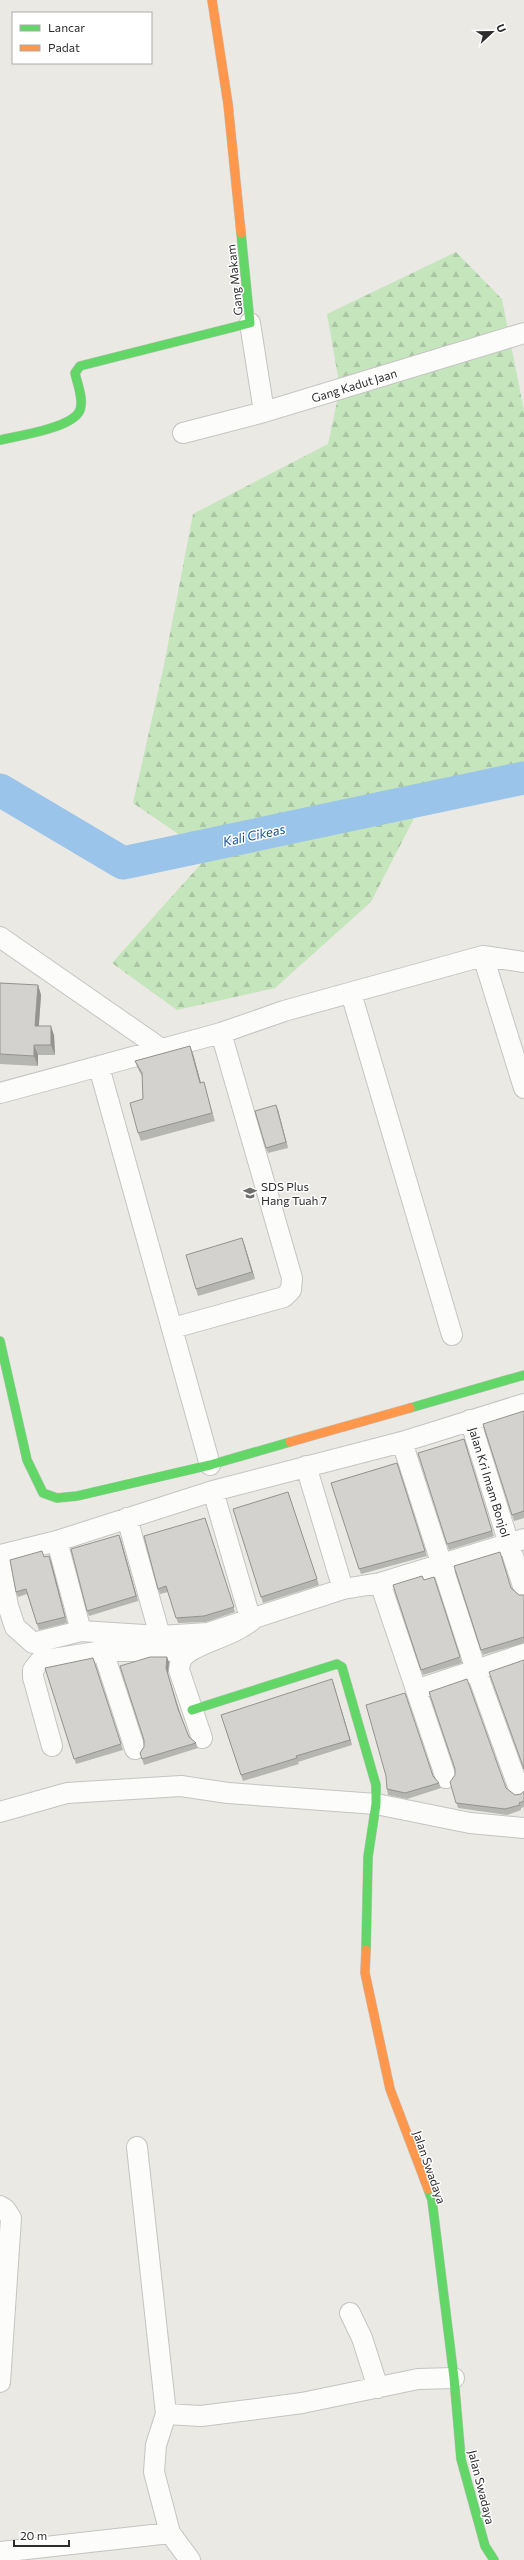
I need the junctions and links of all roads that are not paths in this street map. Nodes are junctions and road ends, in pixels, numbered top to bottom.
1 (212, 0) edge
2 (250, 324) junction
3 (524, 334) edge
4 (264, 412) junction
5 (183, 433) dead end
6 (0, 440) edge
7 (0, 937) edge
8 (483, 956) junction
9 (524, 962) edge
10 (351, 993) junction
11 (221, 1033) junction
12 (160, 1048) junction
13 (99, 1067) junction
14 (524, 1088) edge
15 (0, 1093) edge
16 (172, 1328) junction
17 (452, 1335) dead end
18 (0, 1341) edge
19 (524, 1375) edge
20 (524, 1404) edge
21 (470, 1420) junction
22 (402, 1442) junction
23 (210, 1465) junction
24 (306, 1466) junction
25 (213, 1491) junction
26 (127, 1518) junction
27 (57, 1541) junction
28 (516, 1546) edge
29 (0, 1555) edge
30 (0, 1562) edge
31 (442, 1565) junction
32 (380, 1583) junction
33 (343, 1589) junction
34 (524, 1589) edge
35 (4, 1607) edge
36 (251, 1620) junction
37 (81, 1631) junction
38 (160, 1636) junction
39 (103, 1651) junction
40 (189, 1651) junction
41 (524, 1654) edge
42 (476, 1670) junction
43 (416, 1690) junction
44 (192, 1710) junction
45 (202, 1738) dead end
46 (52, 1746) dead end
47 (135, 1749) dead end
48 (446, 1778) dead end
49 (518, 1789) dead end
50 (376, 1804) junction
51 (0, 1812) edge
52 (524, 1828) edge
53 (137, 2147) dead end
54 (0, 2206) edge
55 (350, 2313) dead end
56 (454, 2378) junction
57 (0, 2382) edge
58 (378, 2388) junction
59 (166, 2414) junction
60 (170, 2533) junction
61 (0, 2552) edge
62 (24, 2554) edge
63 (190, 2560) edge
64 (494, 2560) edge

1 - 2 street, Gang Makam
2 - 4 street
2 - 6 street, Gang Makam
3 - 4 street, Gang Kadut Jaan
4 - 5 street, Gang Kadut Jaan
7 - 12 street
8 - 9 street
8 - 10 street
8 - 14 street
10 - 11 street
10 - 17 street
11 - 12 street
11 - 16 street
12 - 13 street
13 - 15 street
13 - 16 street
16 - 23 street
18 - 23 street
19 - 23 street
20 - 21 street
21 - 22 street
21 - 28 street, Jalan Kri Imam Bonjol
22 - 24 street
22 - 31 street
24 - 25 street
24 - 33 street
25 - 26 street
25 - 36 street
26 - 27 street
26 - 38 street
27 - 29 street
27 - 37 street
28 - 31 street
28 - 34 street, Jalan Kri Imam Bonjol
30 - 35 street
31 - 32 street
31 - 42 street
32 - 33 street
32 - 43 street
33 - 36 street
35 - 37 street
36 - 38 street
36 - 40 street
37 - 38 street
39 - 40 street
39 - 46 street
39 - 47 street
40 - 44 street
41 - 42 street
42 - 43 street
42 - 49 street
43 - 48 street
44 - 45 street
44 - 50 street, Jalan Swadaya
50 - 51 street
50 - 52 street
50 - 56 street, Jalan Swadaya
53 - 59 street
54 - 57 street
55 - 58 street
56 - 58 street
56 - 64 street, Jalan Swadaya
58 - 59 street
59 - 60 street
60 - 62 street
60 - 63 street
61 - 62 street

